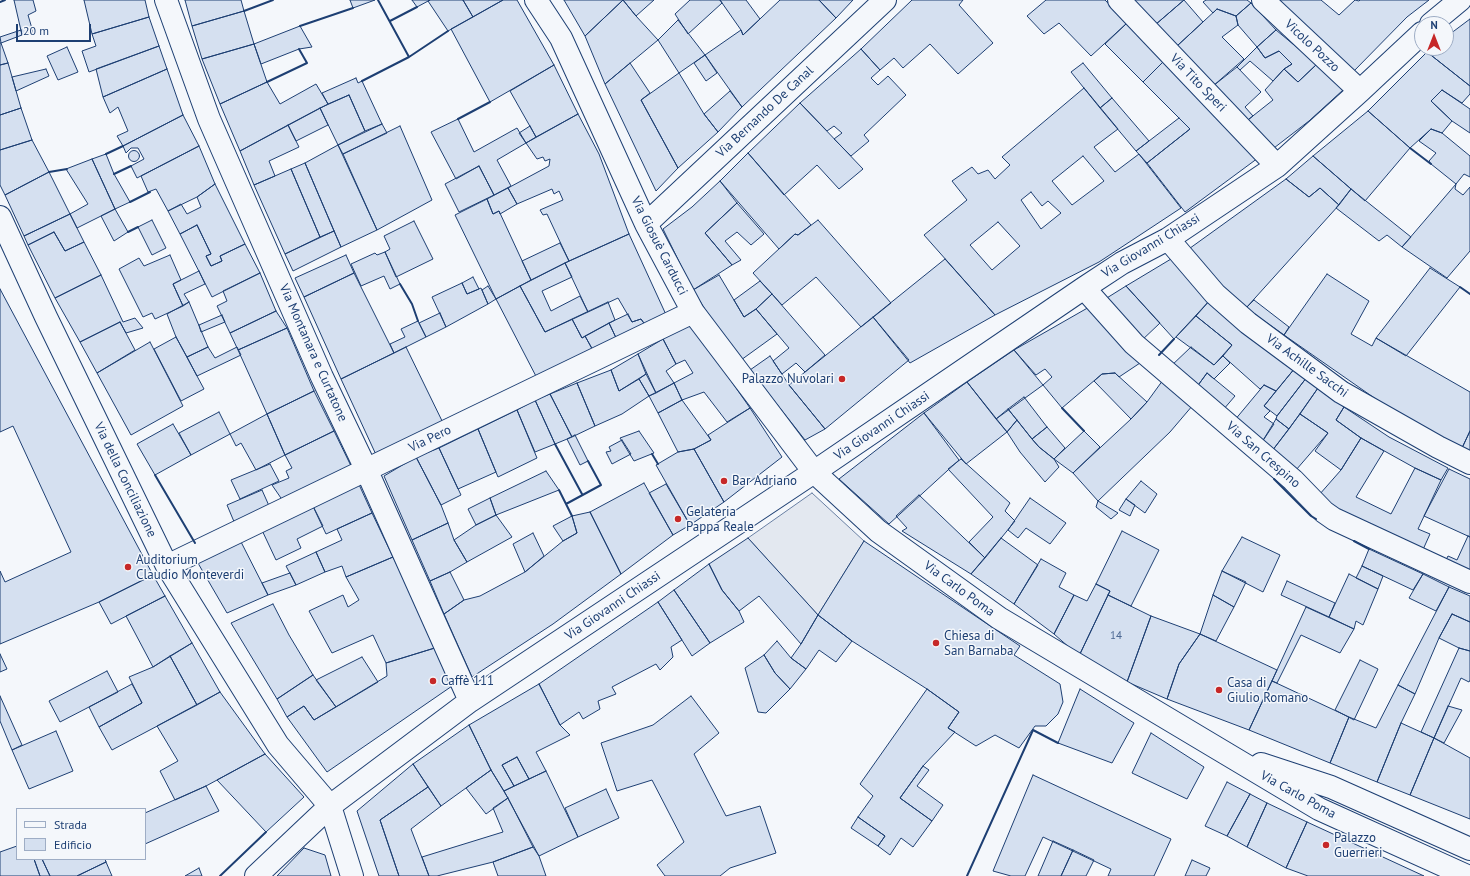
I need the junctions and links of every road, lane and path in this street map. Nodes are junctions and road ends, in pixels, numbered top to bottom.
1 (166, 0) edge
2 (536, 0) edge
3 (885, 0) edge
4 (1119, 0) edge
5 (1263, 0) edge
6 (1460, 0) edge
7 (1441, 16) edge
8 (1414, 40) edge
9 (1360, 91) junction
10 (1277, 166) junction
11 (0, 217) edge
12 (646, 224) junction
13 (1168, 239) junction
14 (1084, 288) junction
15 (692, 312) junction
16 (1470, 463) edge
17 (366, 469) junction
18 (814, 472) junction
19 (167, 566) junction
20 (1470, 582) edge
21 (470, 701) junction
22 (1220, 750) junction
23 (330, 806) junction
24 (1470, 849) edge
25 (256, 876) edge
26 (352, 876) edge
27 (1467, 876) edge

1 - 17 street, Via Montanara e Curtatone
2 - 12 street, Via Giosuè Carducci
3 - 12 street, Via Bernando De Canal
4 - 10 street, Via Tito Speri
5 - 9 street, Vicolo Pozzo
6 - 7 street
8 - 9 street, Via Giovanni Chiassi
9 - 10 street, Via Giovanni Chiassi
10 - 13 street, Via Giovanni Chiassi
11 - 19 street, Via della Conciliazione
12 - 15 street, Via Giosuè Carducci
13 - 14 street, Via Giovanni Chiassi
13 - 16 street, Via Achille Sacchi
14 - 18 street, Via Giovanni Chiassi
14 - 20 street, Via San Crespino
15 - 17 street, Via Pero
15 - 18 street, Via Giosuè Carducci
17 - 19 street, Via Pero
17 - 21 street, Via Montanara e Curtatone
18 - 21 street, Via Giovanni Chiassi
18 - 22 street, Via Carlo Poma
19 - 23 street, Via della Conciliazione
21 - 23 street, Via Giovanni Chiassi
22 - 24 street, Via Carlo Poma
22 - 27 street, Via Carlo Poma
23 - 25 street, Via Giovanni Chiassi
23 - 26 street, Via della Conciliazione

